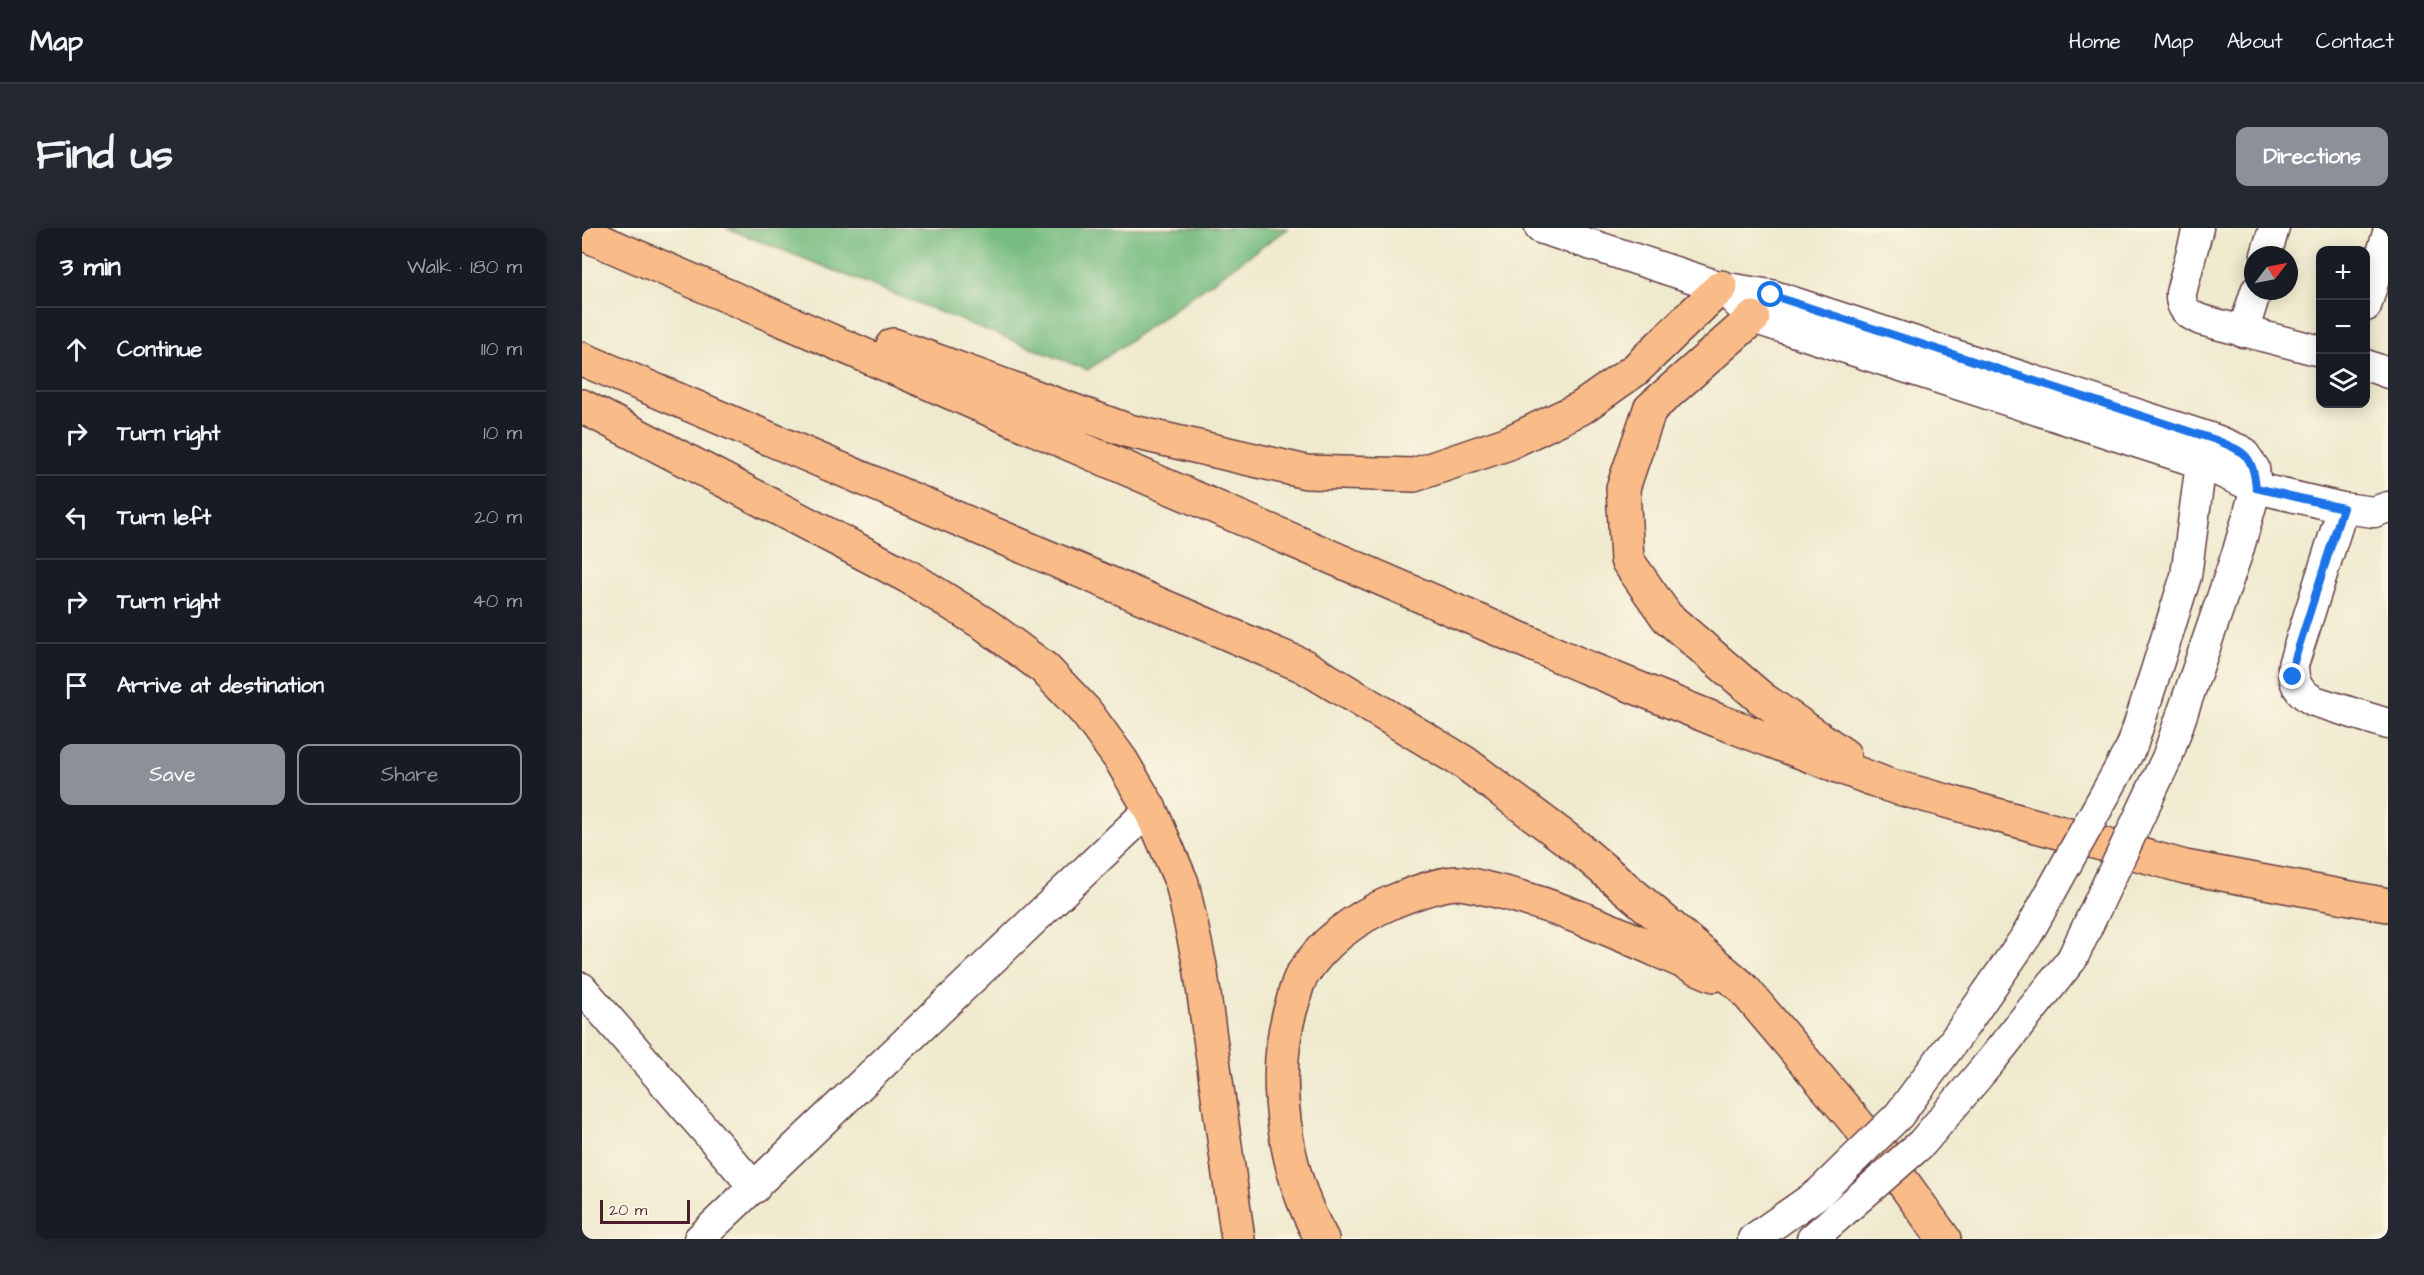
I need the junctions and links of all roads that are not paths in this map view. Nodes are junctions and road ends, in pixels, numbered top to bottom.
1 (1540, 228) edge
2 (2198, 228) edge
3 (2274, 228) edge
4 (582, 233) edge
5 (2388, 233) edge
6 (2269, 246) edge
7 (1722, 286) junction
8 (2253, 300) edge
9 (2368, 300) edge
10 (1753, 318) junction
11 (2243, 332) junction
12 (2316, 350) edge
13 (582, 359) edge
14 (2370, 366) edge
15 (2388, 373) edge
16 (582, 406) edge
17 (2201, 463) junction
18 (2256, 488) junction
19 (2388, 507) edge
20 (2343, 508) junction
21 (2388, 724) edge
22 (1888, 785) junction
23 (1150, 809) junction
24 (2388, 905) edge
25 (1742, 987) junction
26 (582, 988) edge
27 (1281, 1069) junction
28 (754, 1188) junction
29 (699, 1239) edge
30 (1238, 1239) edge
31 (1294, 1239) edge
32 (1322, 1239) edge
33 (1753, 1239) edge
34 (1812, 1239) edge
35 (1944, 1239) edge

1 - 7 street
2 - 11 street
3 - 6 street
4 - 7 highway
4 - 22 highway
5 - 9 street
7 - 10 street
7 - 18 street
8 - 11 street
10 - 17 street
10 - 22 highway
11 - 12 street
13 - 25 highway
14 - 15 street
16 - 23 highway
17 - 18 street
17 - 33 street, bridge
18 - 20 street
18 - 34 street, bridge
19 - 20 street
20 - 21 street
22 - 24 highway
23 - 28 street
23 - 30 highway
25 - 27 highway
25 - 35 highway
26 - 28 street
27 - 31 highway
27 - 32 highway
28 - 29 street

